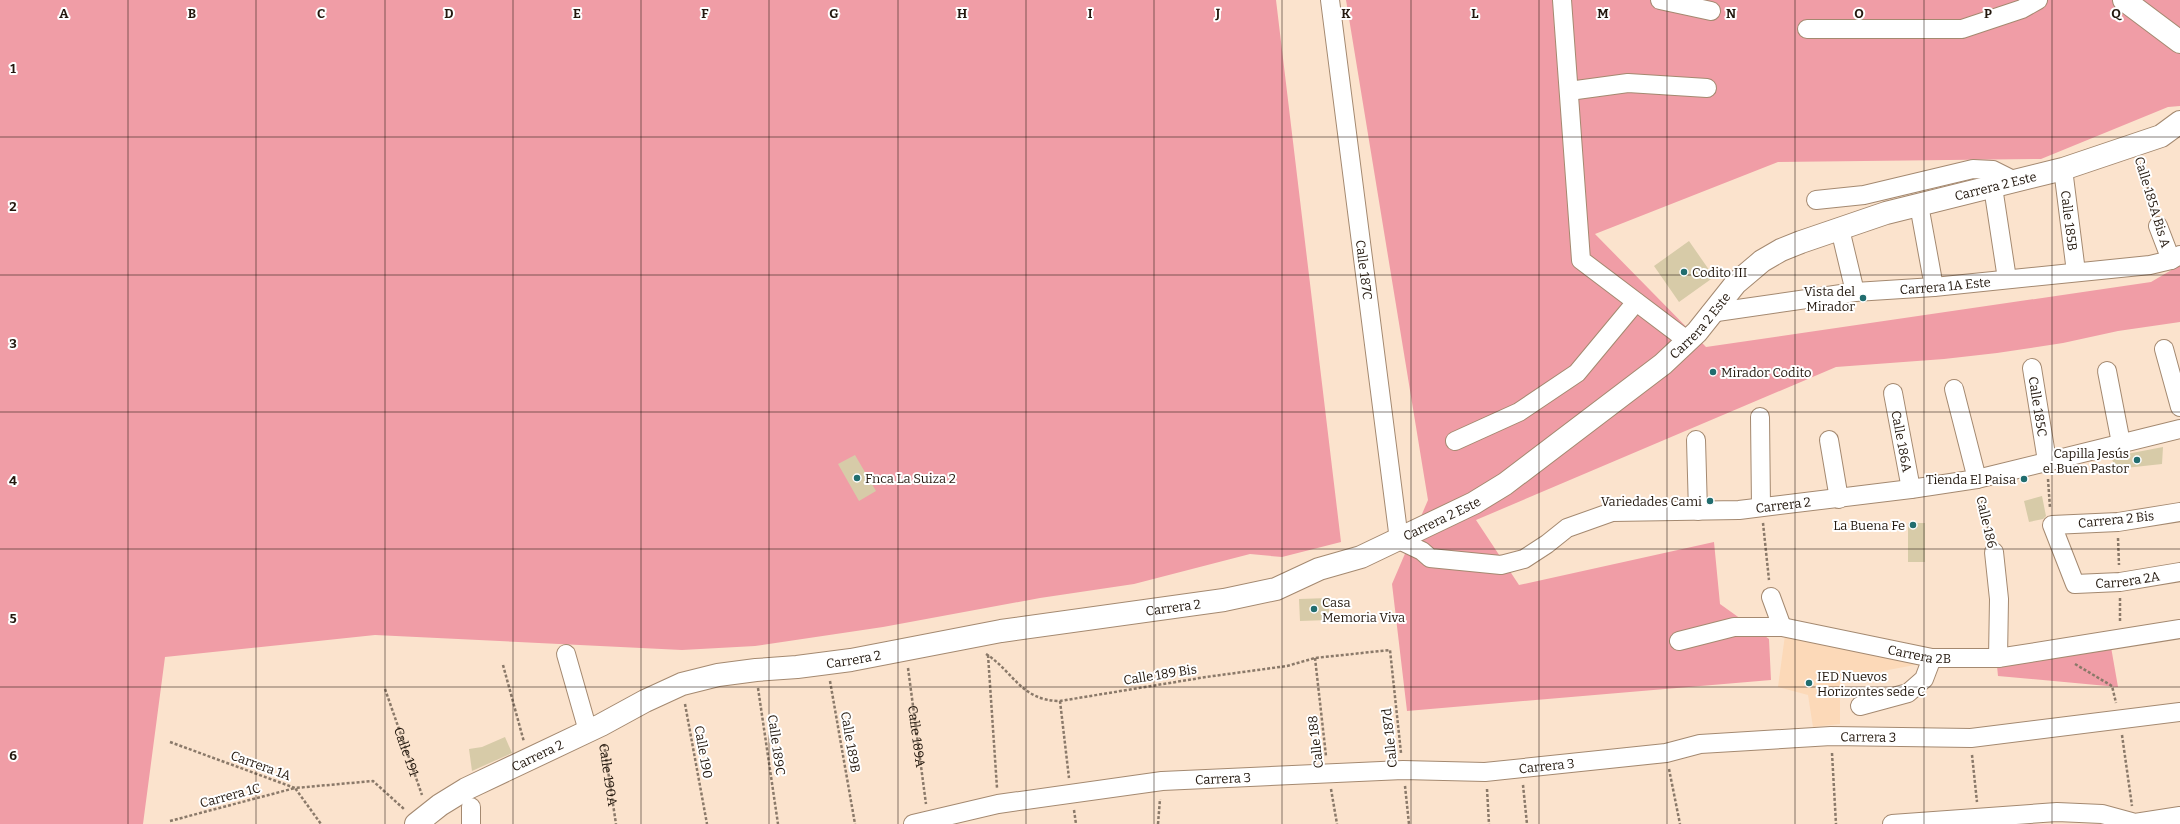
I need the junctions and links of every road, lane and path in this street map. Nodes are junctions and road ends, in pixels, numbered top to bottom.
1 (1330, 0) edge
2 (1562, 0) edge
3 (1660, 0) edge
4 (2038, 0) edge
5 (2124, 0) edge
6 (1711, 11) dead end
7 (1807, 29) dead end
8 (2180, 42) edge
9 (1707, 88) dead end
10 (1569, 91) junction
11 (2180, 122) edge
12 (2135, 144) junction
13 (2063, 169) junction
14 (2015, 181) junction
15 (1993, 187) junction
16 (1816, 200) dead end
17 (1919, 205) junction
18 (2158, 226) joint
19 (1840, 229) junction
20 (2176, 258) edge
21 (2076, 272) junction
22 (2007, 279) junction
23 (1934, 287) junction
24 (1855, 292) junction
25 (1636, 302) junction
26 (1710, 313) junction
27 (1688, 341) junction
28 (2164, 349) dead end
29 (2032, 368) dead end
30 (2107, 371) dead end
31 (1954, 389) dead end
32 (1893, 393) dead end
33 (2180, 407) edge
34 (1760, 417) dead end
35 (2180, 429) edge
36 (1696, 440) dead end
37 (1829, 440) dead end
38 (1455, 441) dead end
39 (2121, 443) junction
40 (2047, 461) junction
41 (1977, 479) junction
42 (1911, 489) junction
43 (1839, 499) junction
44 (1761, 507) junction
45 (1698, 511) junction
46 (2180, 512) edge
47 (2052, 525) junction
48 (1399, 540) junction
49 (1994, 552) joint
50 (1319, 569) joint
51 (2180, 572) edge
52 (1771, 597) joint
53 (1782, 626) junction
54 (2180, 629) edge
55 (1679, 641) dead end
56 (905, 649) junction
57 (1390, 650) joint
58 (981, 651) dead end
59 (566, 654) dead end
60 (988, 654) junction
61 (1315, 658) junction
62 (1932, 658) junction
63 (1998, 658) junction
64 (827, 663) junction
65 (503, 665) dead end
66 (756, 670) junction
67 (682, 684) junction
68 (385, 689) dead end
69 (1060, 701) junction
70 (1860, 706) dead end
71 (2180, 712) edge
72 (594, 728) junction
73 (1831, 736) junction
74 (1971, 738) junction
75 (170, 742) dead end
76 (1666, 753) junction
77 (528, 760) junction
78 (1521, 767) junction
79 (1403, 770) junction
80 (1485, 772) junction
81 (1328, 774) junction
82 (1162, 781) junction
83 (295, 788) junction
84 (1071, 793) junction
85 (998, 804) junction
86 (2180, 816) edge
87 (1979, 817) junction
88 (421, 820) edge
89 (170, 822) dead end
90 (923, 823) edge
91 (321, 824) edge
92 (616, 824) edge
93 (707, 824) edge
94 (778, 824) edge
95 (855, 824) edge
96 (1076, 824) edge
97 (1158, 824) edge
98 (1338, 824) edge
99 (1410, 824) edge
100 (1489, 824) edge
101 (1527, 824) edge
102 (1680, 824) edge
103 (1836, 824) edge
104 (1892, 824) edge

1 - 48 street, Calle 187C
2 - 10 street
3 - 6 street
4 - 7 street
5 - 8 main road
9 - 10 street
10 - 25 street
11 - 12 main road, Carrera 2 Este
12 - 13 main road, Carrera 2 Este
12 - 18 path, Calle 185A Bis A
13 - 14 main road, Carrera 2 Este
13 - 21 street, Calle 185B
14 - 15 main road, Carrera 2 Este
14 - 16 street
15 - 17 main road, Carrera 2 Este
15 - 22 street
17 - 19 main road, Carrera 2 Este
17 - 23 street
18 - 20 street, Calle 185A Bis A
19 - 24 street
19 - 26 main road, Carrera 2 Este
20 - 21 street, Carrera 1A Este
21 - 22 street, Carrera 1A Este
22 - 23 street, Carrera 1A Este
23 - 24 street, Carrera 1A Este
24 - 26 street, Carrera 1A Este
25 - 27 street
25 - 38 street
26 - 27 main road, Carrera 2 Este
27 - 48 main road, Carrera 2 Este
28 - 33 street
29 - 40 street, Calle 185C
30 - 39 street
31 - 41 street, Calle 186
32 - 42 street, Calle 186A
34 - 44 street
35 - 39 street, Carrera 2
36 - 45 street
37 - 43 street
39 - 40 street, Carrera 2
40 - 41 street, Carrera 2
40 - 47 path
41 - 42 street, Carrera 2
41 - 49 path, Calle 186
42 - 43 street, Carrera 2
43 - 44 street, Carrera 2
44 - 45 street, Carrera 2
44 - 52 path
45 - 48 street, Carrera 2
46 - 47 street, Carrera 2 Bis
47 - 51 street, Carrera 2A
48 - 50 main road, Carrera 2 Este
49 - 63 street, Calle 186
50 - 56 main road, Carrera 2
52 - 53 street
53 - 55 street, Carrera 2B
53 - 62 street, Carrera 2B
54 - 63 street, Carrera 2B
56 - 64 main road, Carrera 2
56 - 90 path, Calle 189A
57 - 61 path, Calle 189 Bis
57 - 79 path, Calle 187d
58 - 60 path, Calle 189 Bis
59 - 72 street, Calle 190A
60 - 69 path, Calle 189 Bis
60 - 85 path
61 - 69 path, Calle 189 Bis
61 - 81 path, Calle 188
62 - 63 street, Carrera 2B
62 - 70 street
64 - 66 main road, Carrera 2
64 - 95 path, Calle 189B
65 - 77 path
66 - 67 main road, Carrera 2
66 - 94 path, Calle 189C
67 - 72 main road, Carrera 2
67 - 93 path, Calle 190
68 - 88 path, Calle 191
69 - 84 path
71 - 74 street, Carrera 3
72 - 77 main road, Carrera 2
72 - 92 path, Calle 190A
73 - 74 street, Carrera 3
73 - 76 street, Carrera 3
73 - 103 path
74 - 87 path
75 - 83 path, Carrera 1A
76 - 78 street, Carrera 3
76 - 102 path
77 - 88 main road, Carrera 2
78 - 80 street, Carrera 3
78 - 101 path
79 - 80 street, Carrera 3
79 - 81 street, Carrera 3
79 - 99 path, Calle 187d
80 - 100 path
81 - 82 street, Carrera 3
81 - 98 path, Calle 188
82 - 84 street, Carrera 3
82 - 97 path
83 - 88 path, Carrera 1A
83 - 89 path, Carrera 1C
83 - 91 path
84 - 85 street, Carrera 3
84 - 96 path
85 - 90 street, Carrera 3
86 - 87 street
87 - 104 street

